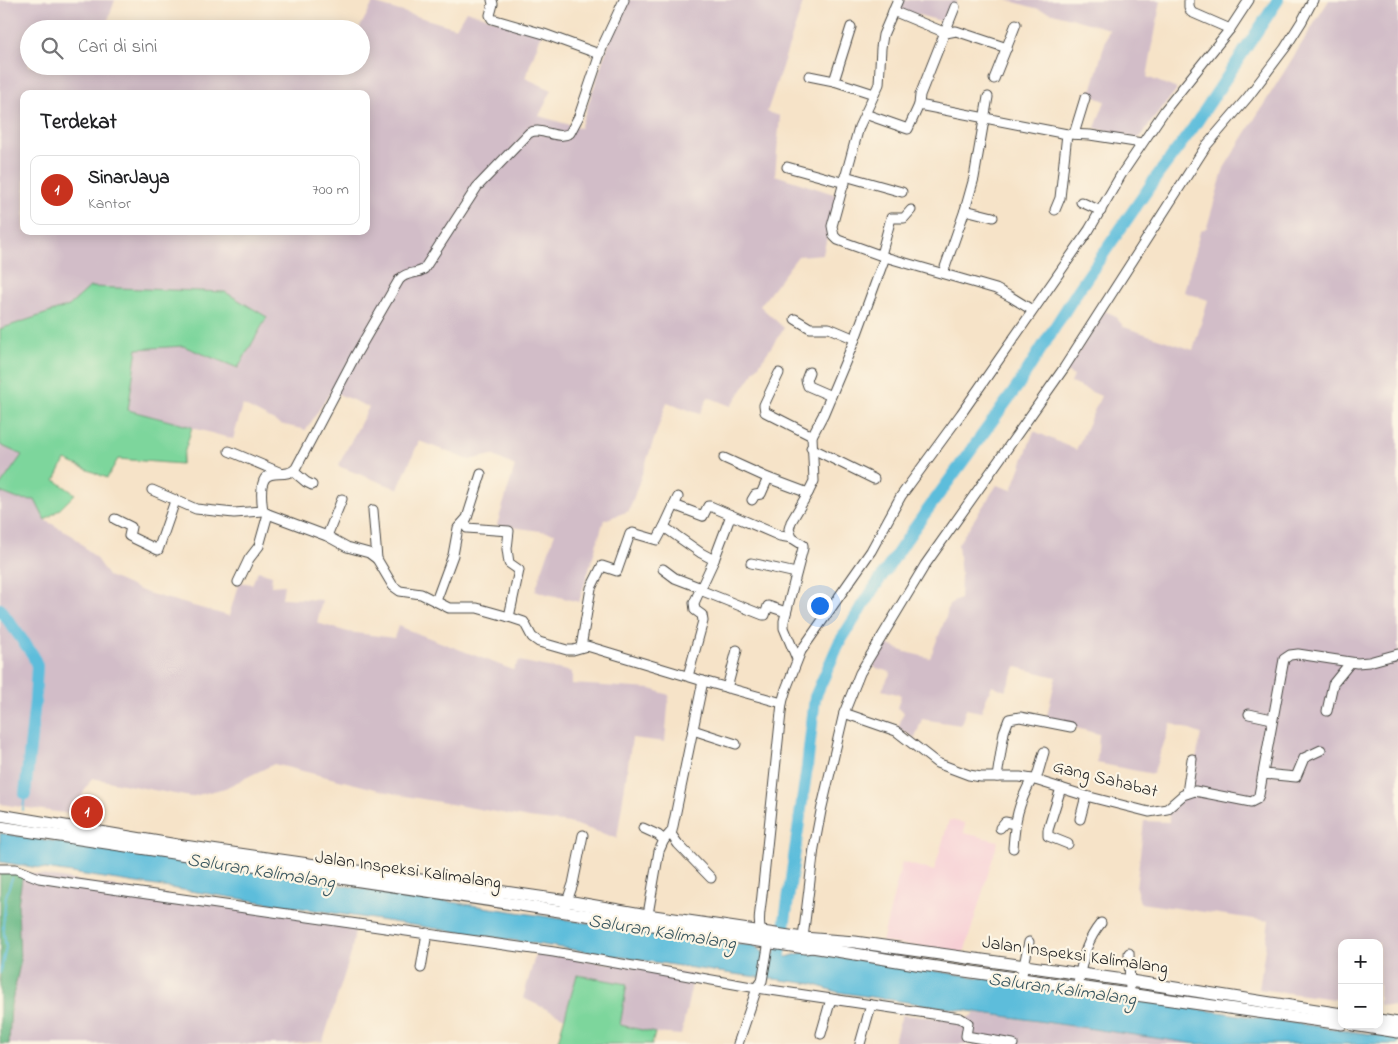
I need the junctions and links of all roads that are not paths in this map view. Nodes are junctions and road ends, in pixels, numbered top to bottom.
1 (492, 0) edge
2 (624, 0) edge
3 (898, 0) edge
4 (1189, 0) edge
5 (1248, 0) edge
6 (1312, 0) edge
7 (955, 7) dead end
8 (893, 11) junction
9 (1016, 24) dead end
10 (851, 27) dead end
11 (1230, 28) junction
12 (946, 33) junction
13 (1007, 48) junction
14 (600, 54) junction
15 (809, 76) dead end
16 (994, 79) dead end
17 (834, 81) junction
18 (874, 94) junction
19 (988, 97) dead end
20 (1085, 98) dead end
21 (919, 105) junction
22 (865, 114) junction
23 (986, 118) junction
24 (1071, 134) junction
25 (1142, 143) junction
26 (787, 167) dead end
27 (845, 179) junction
28 (902, 192) dead end
29 (1080, 202) dead end
30 (910, 210) dead end
31 (965, 210) junction
32 (1055, 210) dead end
33 (1101, 211) junction
34 (993, 217) dead end
35 (883, 256) junction
36 (943, 273) junction
37 (1032, 310) junction
38 (795, 319) dead end
39 (855, 339) junction
40 (809, 372) dead end
41 (779, 373) dead end
42 (832, 396) junction
43 (812, 436) junction
44 (811, 448) junction
45 (229, 451) dead end
46 (724, 458) dead end
47 (293, 471) junction
48 (280, 472) junction
49 (481, 474) dead end
50 (768, 478) junction
51 (874, 479) dead end
52 (312, 485) dead end
53 (152, 490) dead end
54 (808, 493) junction
55 (342, 499) dead end
56 (752, 500) dead end
57 (175, 501) junction
58 (373, 510) dead end
59 (265, 512) junction
60 (730, 516) junction
61 (116, 519) dead end
62 (465, 521) junction
63 (664, 527) junction
64 (327, 536) junction
65 (792, 538) junction
66 (377, 559) junction
67 (714, 560) junction
68 (751, 563) dead end
69 (663, 569) dead end
70 (796, 573) junction
71 (238, 582) dead end
72 (701, 589) junction
73 (436, 602) junction
74 (786, 612) junction
75 (509, 617) junction
76 (581, 647) junction
77 (737, 650) dead end
78 (1398, 654) edge
79 (797, 659) junction
80 (1350, 663) junction
81 (688, 676) junction
82 (703, 681) junction
83 (727, 688) junction
84 (782, 703) junction
85 (1327, 711) dead end
86 (844, 713) junction
87 (1249, 714) dead end
88 (1272, 719) junction
89 (1071, 727) dead end
90 (693, 730) junction
91 (736, 744) dead end
92 (1321, 750) dead end
93 (1044, 752) dead end
94 (1192, 759) dead end
95 (1262, 774) junction
96 (997, 777) junction
97 (1034, 779) junction
98 (1061, 788) junction
99 (1186, 793) junction
100 (1086, 796) junction
101 (1080, 819) dead end
102 (3, 822) edge
103 (1015, 824) junction
104 (643, 828) dead end
105 (1000, 828) dead end
106 (583, 835) dead end
107 (667, 837) junction
108 (1068, 844) dead end
109 (1013, 848) dead end
110 (177, 849) junction
111 (0, 869) edge
112 (373, 878) junction
113 (710, 878) dead end
114 (567, 901) junction
115 (563, 912) junction
116 (647, 920) junction
117 (1101, 923) dead end
118 (427, 934) junction
119 (766, 939) junction
120 (1029, 942) dead end
121 (803, 943) junction
122 (854, 948) junction
123 (1129, 953) dead end
124 (1022, 966) junction
125 (421, 968) dead end
126 (1080, 974) junction
127 (1021, 979) junction
128 (1131, 981) junction
129 (760, 985) junction
130 (1077, 987) junction
131 (1130, 994) junction
132 (831, 999) junction
133 (871, 1005) junction
134 (1338, 1013) edge
135 (1383, 1020) edge
136 (1398, 1022) edge
137 (1338, 1023) edge
138 (1379, 1029) edge
139 (1398, 1032) edge
140 (821, 1034) dead end
141 (738, 1044) edge
142 (860, 1044) edge
143 (1013, 1044) edge

1 - 14 street
2 - 14 street
3 - 8 street
4 - 11 street
5 - 11 street
6 - 86 street
7 - 12 street
8 - 12 street
8 - 18 street
9 - 13 street
10 - 17 street
11 - 25 street
12 - 13 street
12 - 21 street
13 - 16 street
14 - 47 street
15 - 17 street
17 - 18 street
18 - 22 street
19 - 23 street
20 - 24 street
21 - 22 street
21 - 23 street
22 - 27 street
23 - 24 street
23 - 31 street
24 - 25 street
24 - 32 street
25 - 33 street
26 - 27 street
27 - 28 street
27 - 35 street
29 - 33 street
30 - 35 street
31 - 34 street
31 - 36 street
33 - 37 street
35 - 36 street
35 - 39 street
36 - 37 street
37 - 79 street
38 - 39 street
39 - 42 street
40 - 42 street
41 - 43 street
42 - 43 street
43 - 44 street
44 - 51 street
44 - 54 street
45 - 48 street
46 - 50 street
47 - 48 street
47 - 52 street
48 - 59 street
49 - 62 street
50 - 54 street
50 - 56 street
53 - 57 street
54 - 65 street
55 - 64 street
57 - 59 street
57 - 61 street
58 - 66 street
59 - 64 street
59 - 71 street
60 - 63 street
60 - 65 street
60 - 67 street
62 - 73 street
62 - 75 street
63 - 67 street
63 - 76 street
64 - 66 street
65 - 70 street
66 - 73 street
67 - 72 street
68 - 70 street
69 - 72 street
70 - 74 street
72 - 74 street
72 - 81 street
73 - 75 street
74 - 79 street
75 - 76 street
76 - 81 street
77 - 83 street
78 - 80 street
79 - 84 street
80 - 85 street
80 - 88 street
81 - 82 street
82 - 83 street
82 - 90 street
83 - 84 street
84 - 119 street
86 - 96 street, Gang Sahabat
86 - 121 street
87 - 88 street
88 - 95 street
89 - 96 street
90 - 91 street
90 - 107 street
92 - 95 street
93 - 97 street
94 - 99 street
95 - 99 street
96 - 97 street, Gang Sahabat
97 - 98 street, Gang Sahabat
97 - 103 street
98 - 100 street, Gang Sahabat
98 - 108 street
99 - 100 street, Gang Sahabat
100 - 101 street
102 - 110 main road, Jalan Inspeksi Kalimalang
102 - 110 main road, Jalan Inspeksi Kalimalang
103 - 105 street
103 - 109 street
104 - 107 street
106 - 114 street
107 - 113 street
107 - 116 street
110 - 112 main road, Jalan Inspeksi Kalimalang
111 - 118 street
112 - 114 main road, Jalan Inspeksi Kalimalang
112 - 115 main road, Jalan Inspeksi Kalimalang
114 - 115 street
114 - 116 main road, Jalan Inspeksi Kalimalang
115 - 116 main road, Jalan Inspeksi Kalimalang
116 - 119 main road, Jalan Inspeksi Kalimalang
117 - 126 street
118 - 125 street
118 - 129 street
119 - 121 main road, Jalan Inspeksi Kalimalang
119 - 129 street
120 - 124 street
121 - 122 main road, Jalan Inspeksi Kalimalang
122 - 124 main road, Jalan Inspeksi Kalimalang
122 - 127 main road, Jalan Inspeksi Kalimalang
123 - 128 street
124 - 126 main road, Jalan Inspeksi Kalimalang
124 - 127 street
126 - 128 main road, Jalan Inspeksi Kalimalang
126 - 130 street
127 - 130 main road, Jalan Inspeksi Kalimalang
128 - 131 street
128 - 134 main road, Jalan Inspeksi Kalimalang
129 - 132 street
129 - 141 street
130 - 131 main road, Jalan Inspeksi Kalimalang
131 - 137 main road, Jalan Inspeksi Kalimalang
132 - 133 street
132 - 140 street
133 - 142 street
133 - 143 street
135 - 136 main road
138 - 139 main road

